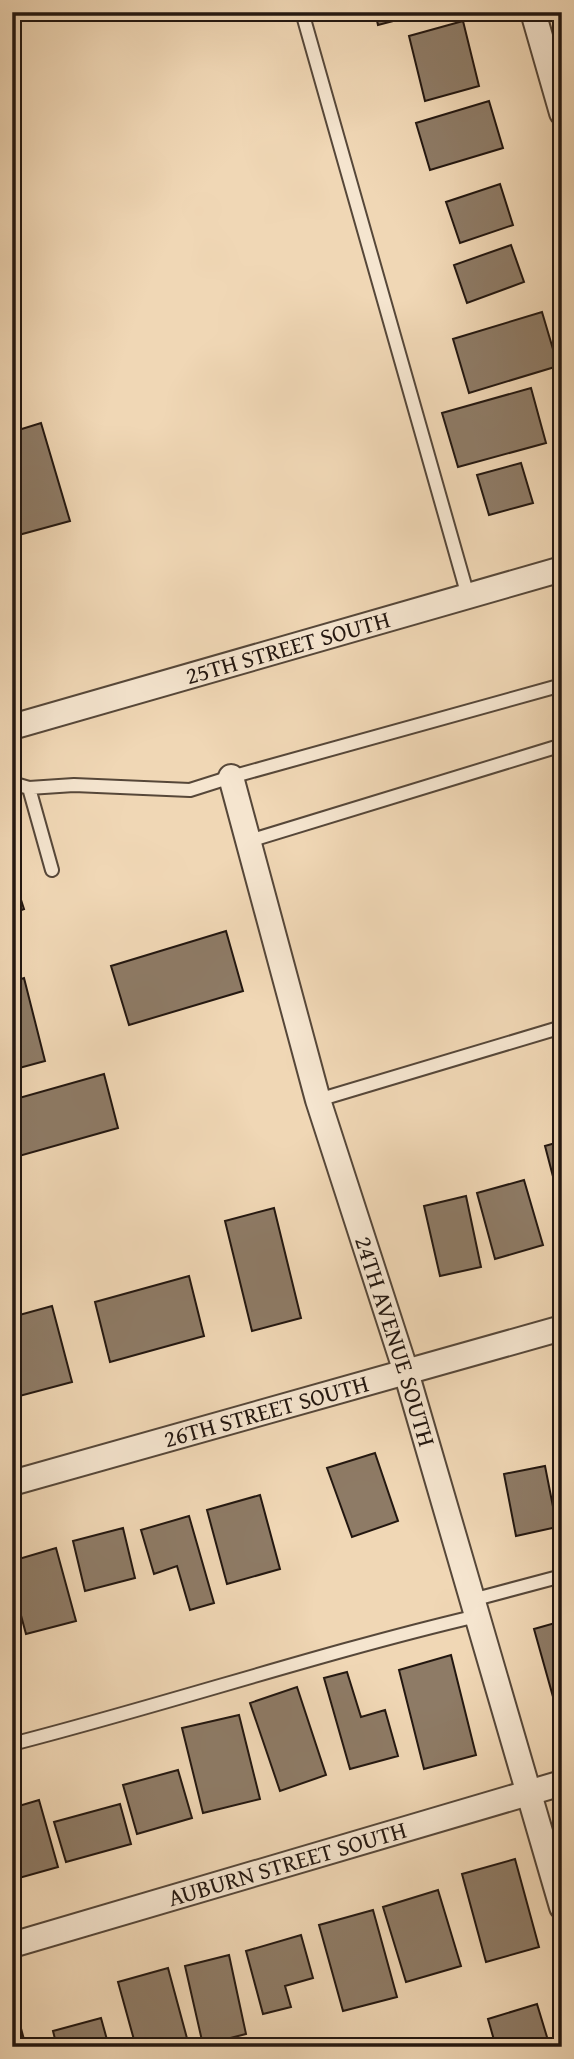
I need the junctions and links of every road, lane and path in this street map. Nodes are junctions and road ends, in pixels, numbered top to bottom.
1 (302, 12) edge
2 (533, 12) edge
3 (562, 113) edge
4 (562, 569) edge
5 (468, 596) junction
6 (562, 685) edge
7 (12, 727) edge
8 (562, 747) edge
9 (231, 777) junction
10 (12, 783) edge
11 (29, 788) junction
12 (249, 841) junction
13 (52, 870) dead end
14 (562, 1027) edge
15 (318, 1100) junction
16 (562, 1328) edge
17 (406, 1372) junction
18 (12, 1483) edge
19 (562, 1576) edge
20 (474, 1608) junction
21 (12, 1744) edge
22 (562, 1783) edge
23 (529, 1793) junction
24 (562, 1907) edge
25 (12, 1945) edge

1 - 5 lane
2 - 3 street
4 - 5 street, 25TH STREET SOUTH
5 - 7 street, 25TH STREET SOUTH
6 - 9 lane
8 - 12 lane
9 - 11 lane
9 - 12 street, 24TH AVENUE SOUTH
10 - 11 lane
11 - 13 lane
12 - 15 street, 24TH AVENUE SOUTH
14 - 15 lane
15 - 17 street, 24TH AVENUE SOUTH
16 - 17 street, 26TH STREET SOUTH
17 - 18 street, 26TH STREET SOUTH
17 - 20 street, 24TH AVENUE SOUTH
19 - 20 lane
20 - 21 lane
20 - 23 street, 24TH AVENUE SOUTH
22 - 23 street, AUBURN STREET SOUTH
23 - 24 street, 24TH AVENUE SOUTH
23 - 25 street, AUBURN STREET SOUTH

